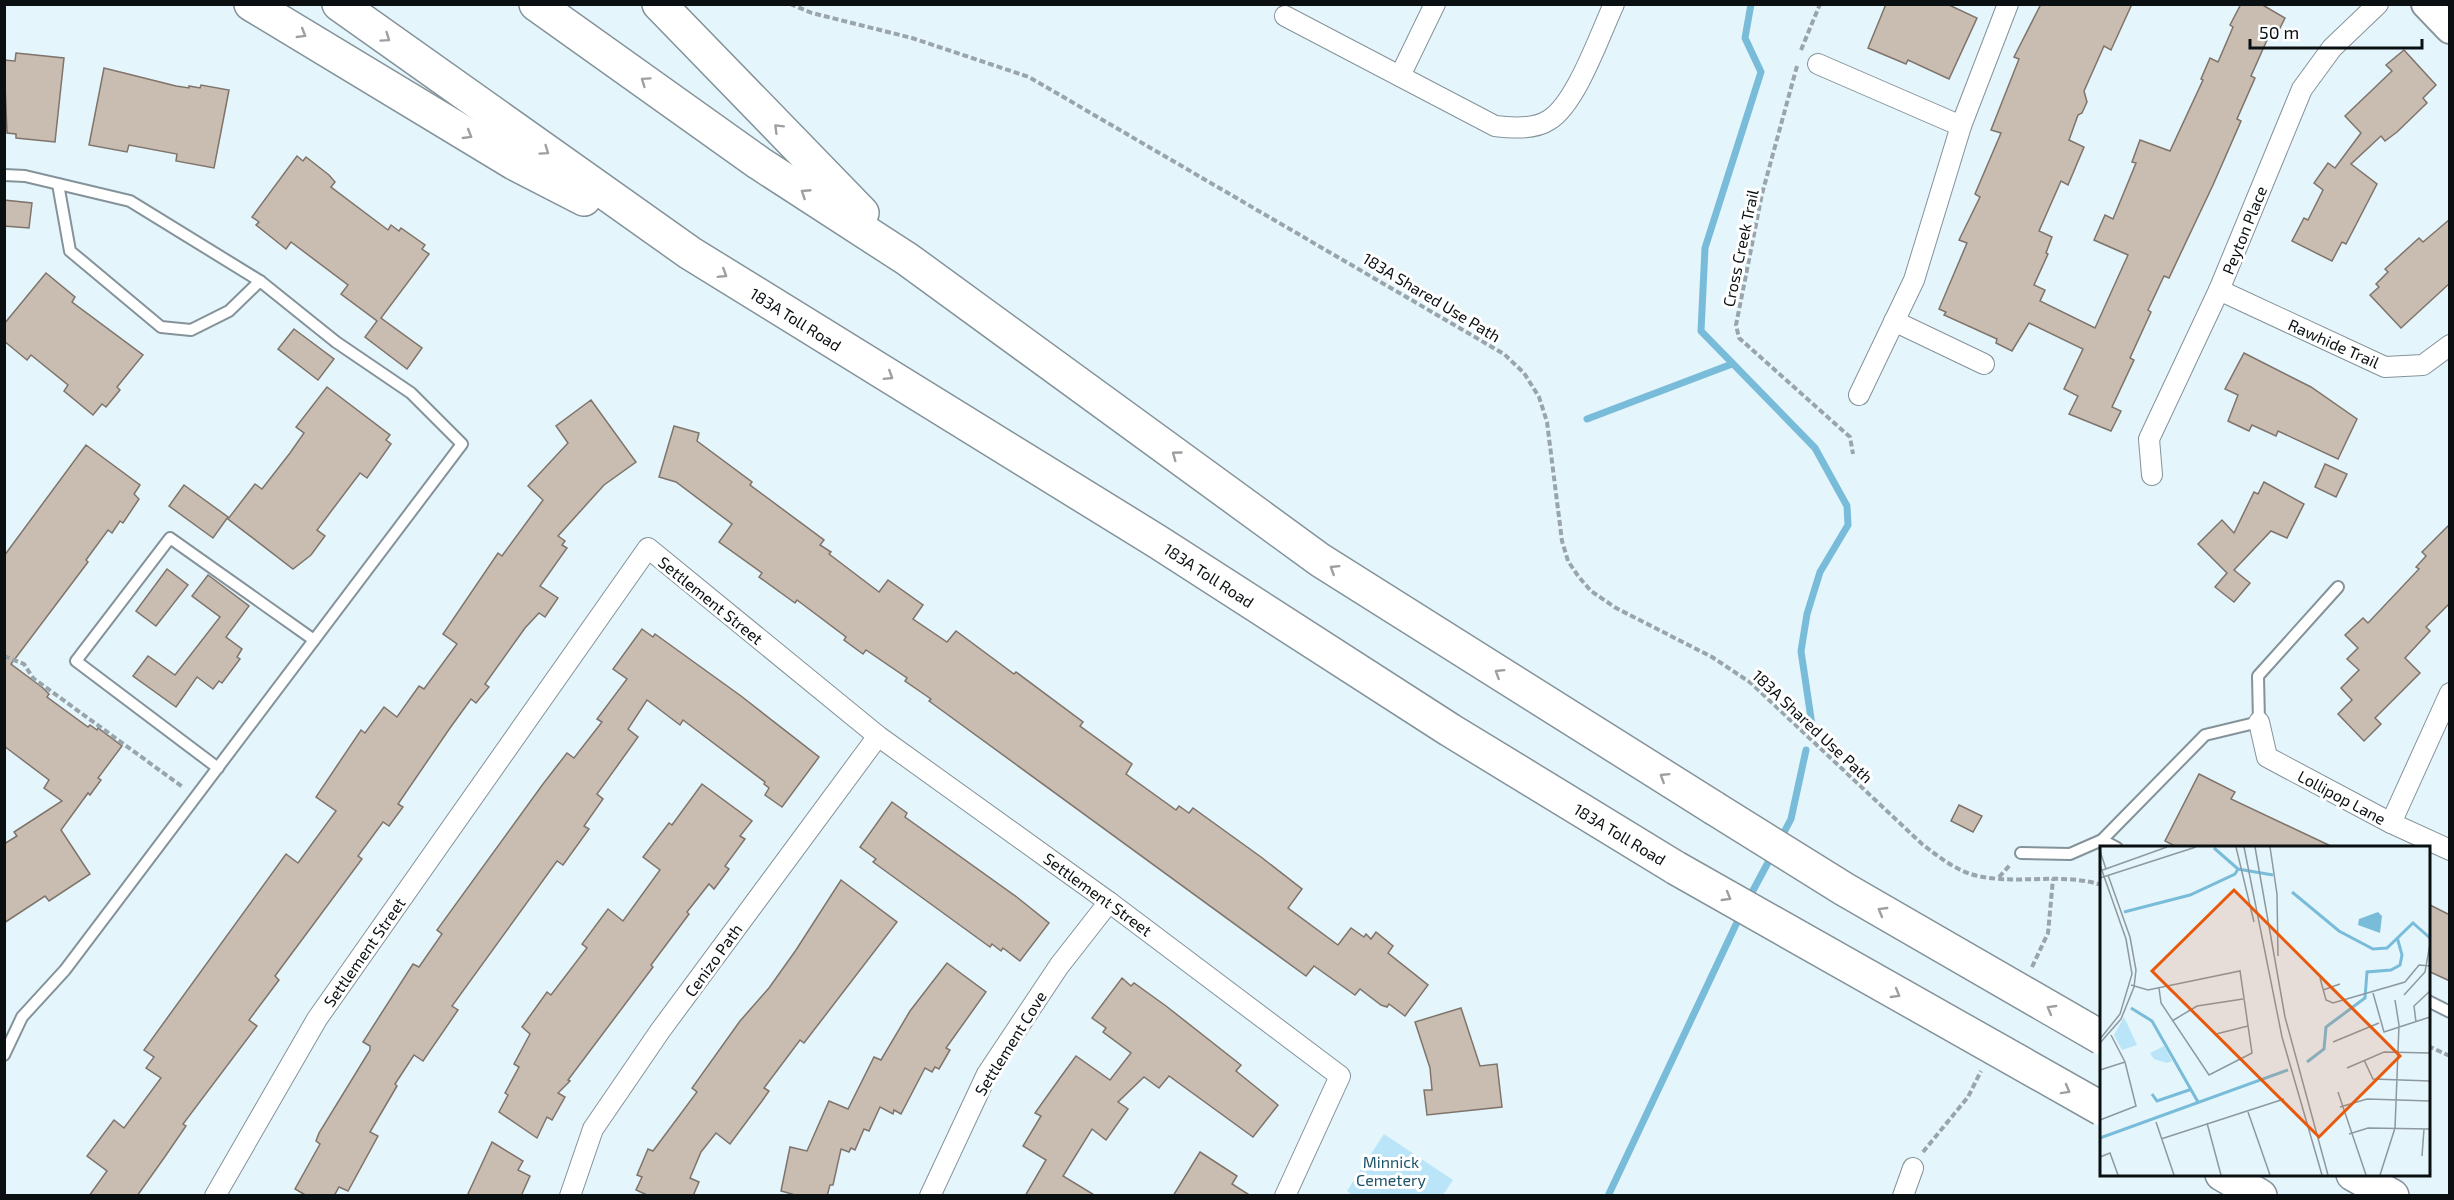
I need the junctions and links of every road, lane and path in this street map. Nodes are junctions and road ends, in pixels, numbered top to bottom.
1 (251, 4) edge
2 (339, 4) edge
3 (536, 4) edge
4 (659, 4) edge
5 (790, 4) edge
6 (1435, 4) edge
7 (1614, 4) edge
8 (1820, 4) edge
9 (2008, 4) edge
10 (2378, 4) edge
11 (2426, 4) edge
12 (1285, 16) dead end
13 (2450, 29) edge
14 (1818, 64) dead end
15 (1400, 76) junction
16 (1961, 126) junction
17 (4, 175) edge
18 (58, 184) junction
19 (690, 254) junction
20 (907, 259) junction
21 (260, 281) junction
22 (2219, 290) junction
23 (1894, 321) junction
24 (2450, 345) edge
25 (1984, 364) dead end
26 (1859, 395) dead end
27 (1852, 454) dead end
28 (2152, 475) dead end
29 (2338, 587) dead end
30 (314, 640) junction
31 (4, 656) edge
32 (2450, 693) edge
33 (2259, 722) junction
34 (878, 736) junction
35 (218, 768) junction
36 (196, 796) junction
37 (2391, 823) junction
38 (2102, 840) junction
39 (2113, 846) edge
40 (2450, 850) edge
41 (2021, 853) dead end
42 (2100, 885) edge
43 (1109, 902) junction
44 (2430, 1002) edge
45 (2450, 1012) edge
46 (2100, 1037) edge
47 (2430, 1047) edge
48 (4, 1055) edge
49 (2450, 1056) edge
50 (1974, 1086) dead end
51 (2100, 1108) edge
52 (1913, 1168) joint
53 (2226, 1176) edge
54 (2356, 1176) edge
55 (2257, 1194) edge
56 (215, 1196) edge
57 (570, 1196) edge
58 (930, 1196) edge
59 (1285, 1196) edge
60 (1903, 1196) edge
61 (2392, 1196) edge

1 -> 19 highway
2 -> 19 highway, 183A Toll Road
20 -> 3 highway
20 -> 4 highway
5 - 42 path, 183A Shared Use Path
6 - 15 street
7 - 15 street
8 - 27 path, Cross Creek Trail
9 - 16 street
10 - 22 street, Peyton Place
11 - 13 street
12 - 15 street
14 - 16 street
16 - 23 street
17 - 18 lane
18 - 21 lane
18 - 21 lane
19 -> 51 highway, 183A Toll Road, bridge
46 -> 20 highway, bridge
21 - 30 lane
22 - 24 street, Rawhide Trail
22 - 28 street, Peyton Place
23 - 25 street
23 - 26 street
29 - 33 lane
30 - 35 lane
30 - 35 lane
31 - 36 path
32 - 37 street
33 - 37 street, Lollipop Lane
33 - 38 lane
34 - 43 street, Settlement Street
34 - 56 street, Settlement Street
34 - 57 street, Cenizo Path
35 - 36 lane
36 - 48 lane
37 - 40 street, Lollipop Lane
38 - 39 lane
38 - 41 lane
43 - 58 street, Settlement Cove
43 - 59 street, Settlement Street
44 - 45 lane
47 - 49 path
50 - 52 path
52 - 60 street
53 - 55 highway
54 - 61 highway

